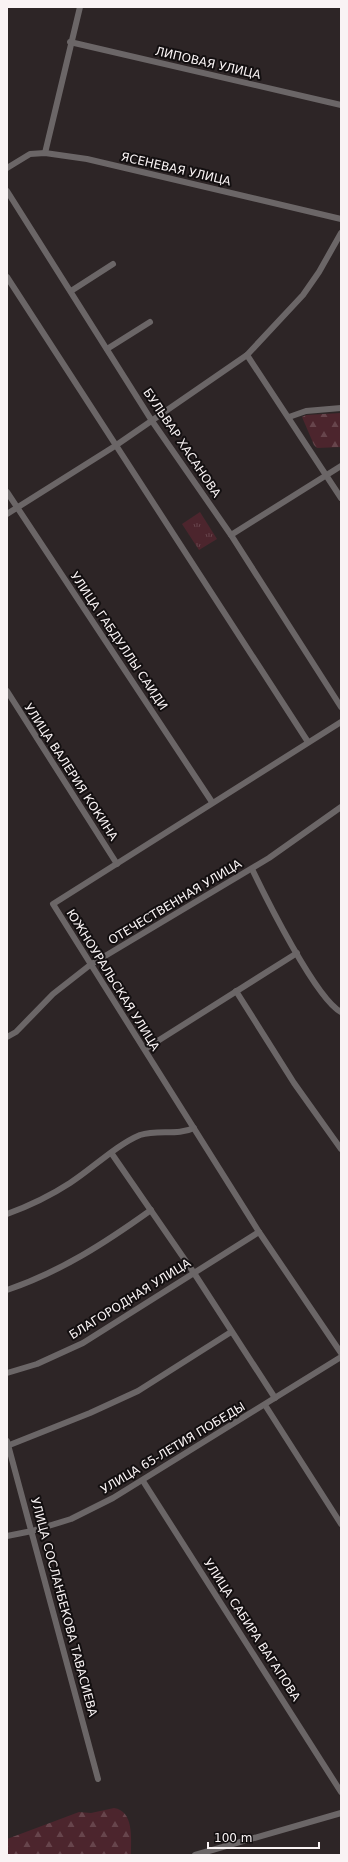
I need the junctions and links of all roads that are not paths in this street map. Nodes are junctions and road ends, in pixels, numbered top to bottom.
1 (80, 7) edge
2 (70, 42) junction
3 (341, 105) edge
4 (45, 153) junction
5 (7, 168) edge
6 (7, 191) edge
7 (341, 220) edge
8 (341, 233) edge
9 (114, 264) dead end
10 (7, 277) edge
11 (71, 291) junction
12 (150, 322) dead end
13 (107, 349) junction
14 (247, 355) junction
15 (341, 408) edge
16 (288, 417) junction
17 (152, 421) junction
18 (115, 446) junction
19 (341, 466) edge
20 (326, 475) junction
21 (7, 492) edge
22 (341, 498) edge
23 (17, 508) junction
24 (7, 514) edge
25 (231, 535) junction
26 (7, 691) edge
27 (341, 707) edge
28 (341, 722) edge
29 (308, 742) junction
30 (212, 802) junction
31 (341, 807) edge
32 (117, 864) junction
33 (252, 869) junction
34 (297, 953) junction
35 (90, 965) junction
36 (236, 991) junction
37 (341, 1012) edge
38 (7, 1037) edge
39 (145, 1049) junction
40 (194, 1128) junction
41 (341, 1149) edge
42 (112, 1154) junction
43 (151, 1210) junction
44 (7, 1214) edge
45 (259, 1232) junction
46 (194, 1273) junction
47 (7, 1290) edge
48 (231, 1332) junction
49 (341, 1353) edge
50 (341, 1357) edge
51 (7, 1374) edge
52 (275, 1398) junction
53 (265, 1405) junction
54 (7, 1444) edge
55 (143, 1481) junction
56 (341, 1524) edge
57 (32, 1531) junction
58 (7, 1536) edge
59 (98, 1779) dead end
60 (341, 1792) edge
61 (341, 1813) edge
62 (195, 1855) edge

1 - 2 street
2 - 3 street, ЛИПОВАЯ УЛИЦА
2 - 4 street
4 - 5 street, ЯСЕНЕВАЯ УЛИЦА
4 - 7 street, ЯСЕНЕВАЯ УЛИЦА
6 - 11 street, БУЛЬВАР ХАСАНОВА
8 - 14 street
9 - 11 street
10 - 18 street
11 - 13 street, БУЛЬВАР ХАСАНОВА
12 - 13 street
13 - 17 street, БУЛЬВАР ХАСАНОВА
14 - 16 street
14 - 17 street
15 - 16 street
16 - 20 street
17 - 18 street
17 - 25 street, БУЛЬВАР ХАСАНОВА
18 - 23 street
18 - 29 street
19 - 20 street
20 - 22 street
20 - 25 street
21 - 23 street, УЛИЦА ГАБДУЛЛЫ САИДИ
23 - 24 street
23 - 30 street, УЛИЦА ГАБДУЛЛЫ САИДИ
25 - 27 street, БУЛЬВАР ХАСАНОВА
26 - 32 street, УЛИЦА ВАЛЕРИЯ КОКИНА
28 - 29 street, ЮЖНОУРАЛЬСКАЯ УЛИЦА
29 - 30 street, ЮЖНОУРАЛЬСКАЯ УЛИЦА
30 - 32 street, ЮЖНОУРАЛЬСКАЯ УЛИЦА
31 - 33 street, ОТЕЧЕСТВЕННАЯ УЛИЦА
32 - 35 street, ЮЖНОУРАЛЬСКАЯ УЛИЦА
33 - 34 street
33 - 35 street, ОТЕЧЕСТВЕННАЯ УЛИЦА
34 - 36 street
34 - 37 street
35 - 38 street, ОТЕЧЕСТВЕННАЯ УЛИЦА
35 - 39 street, ЮЖНОУРАЛЬСКАЯ УЛИЦА
36 - 39 street
36 - 41 street
39 - 40 street, ЮЖНОУРАЛЬСКАЯ УЛИЦА
40 - 42 street
40 - 45 street, ЮЖНОУРАЛЬСКАЯ УЛИЦА
42 - 43 street
42 - 44 street
43 - 46 street
43 - 47 street
45 - 46 street, БЛАГОРОДНАЯ УЛИЦА
45 - 49 street, ЮЖНОУРАЛЬСКАЯ УЛИЦА
46 - 48 street
46 - 51 street, БЛАГОРОДНАЯ УЛИЦА
48 - 52 street
48 - 54 street
50 - 52 street, УЛИЦА 65-ЛЕТИЯ ПОБЕДЫ
52 - 53 street, УЛИЦА 65-ЛЕТИЯ ПОБЕДЫ
53 - 55 street, УЛИЦА 65-ЛЕТИЯ ПОБЕДЫ
53 - 56 street
54 - 57 street, УЛИЦА СОСЛАНБЕКОВА ТАВАСИЕВА
55 - 57 street, УЛИЦА 65-ЛЕТИЯ ПОБЕДЫ
55 - 60 street, УЛИЦА САБИРА ВАГАПОВА
57 - 58 street, УЛИЦА 65-ЛЕТИЯ ПОБЕДЫ
57 - 59 street, УЛИЦА СОСЛАНБЕКОВА ТАВАСИЕВА
61 - 62 street

